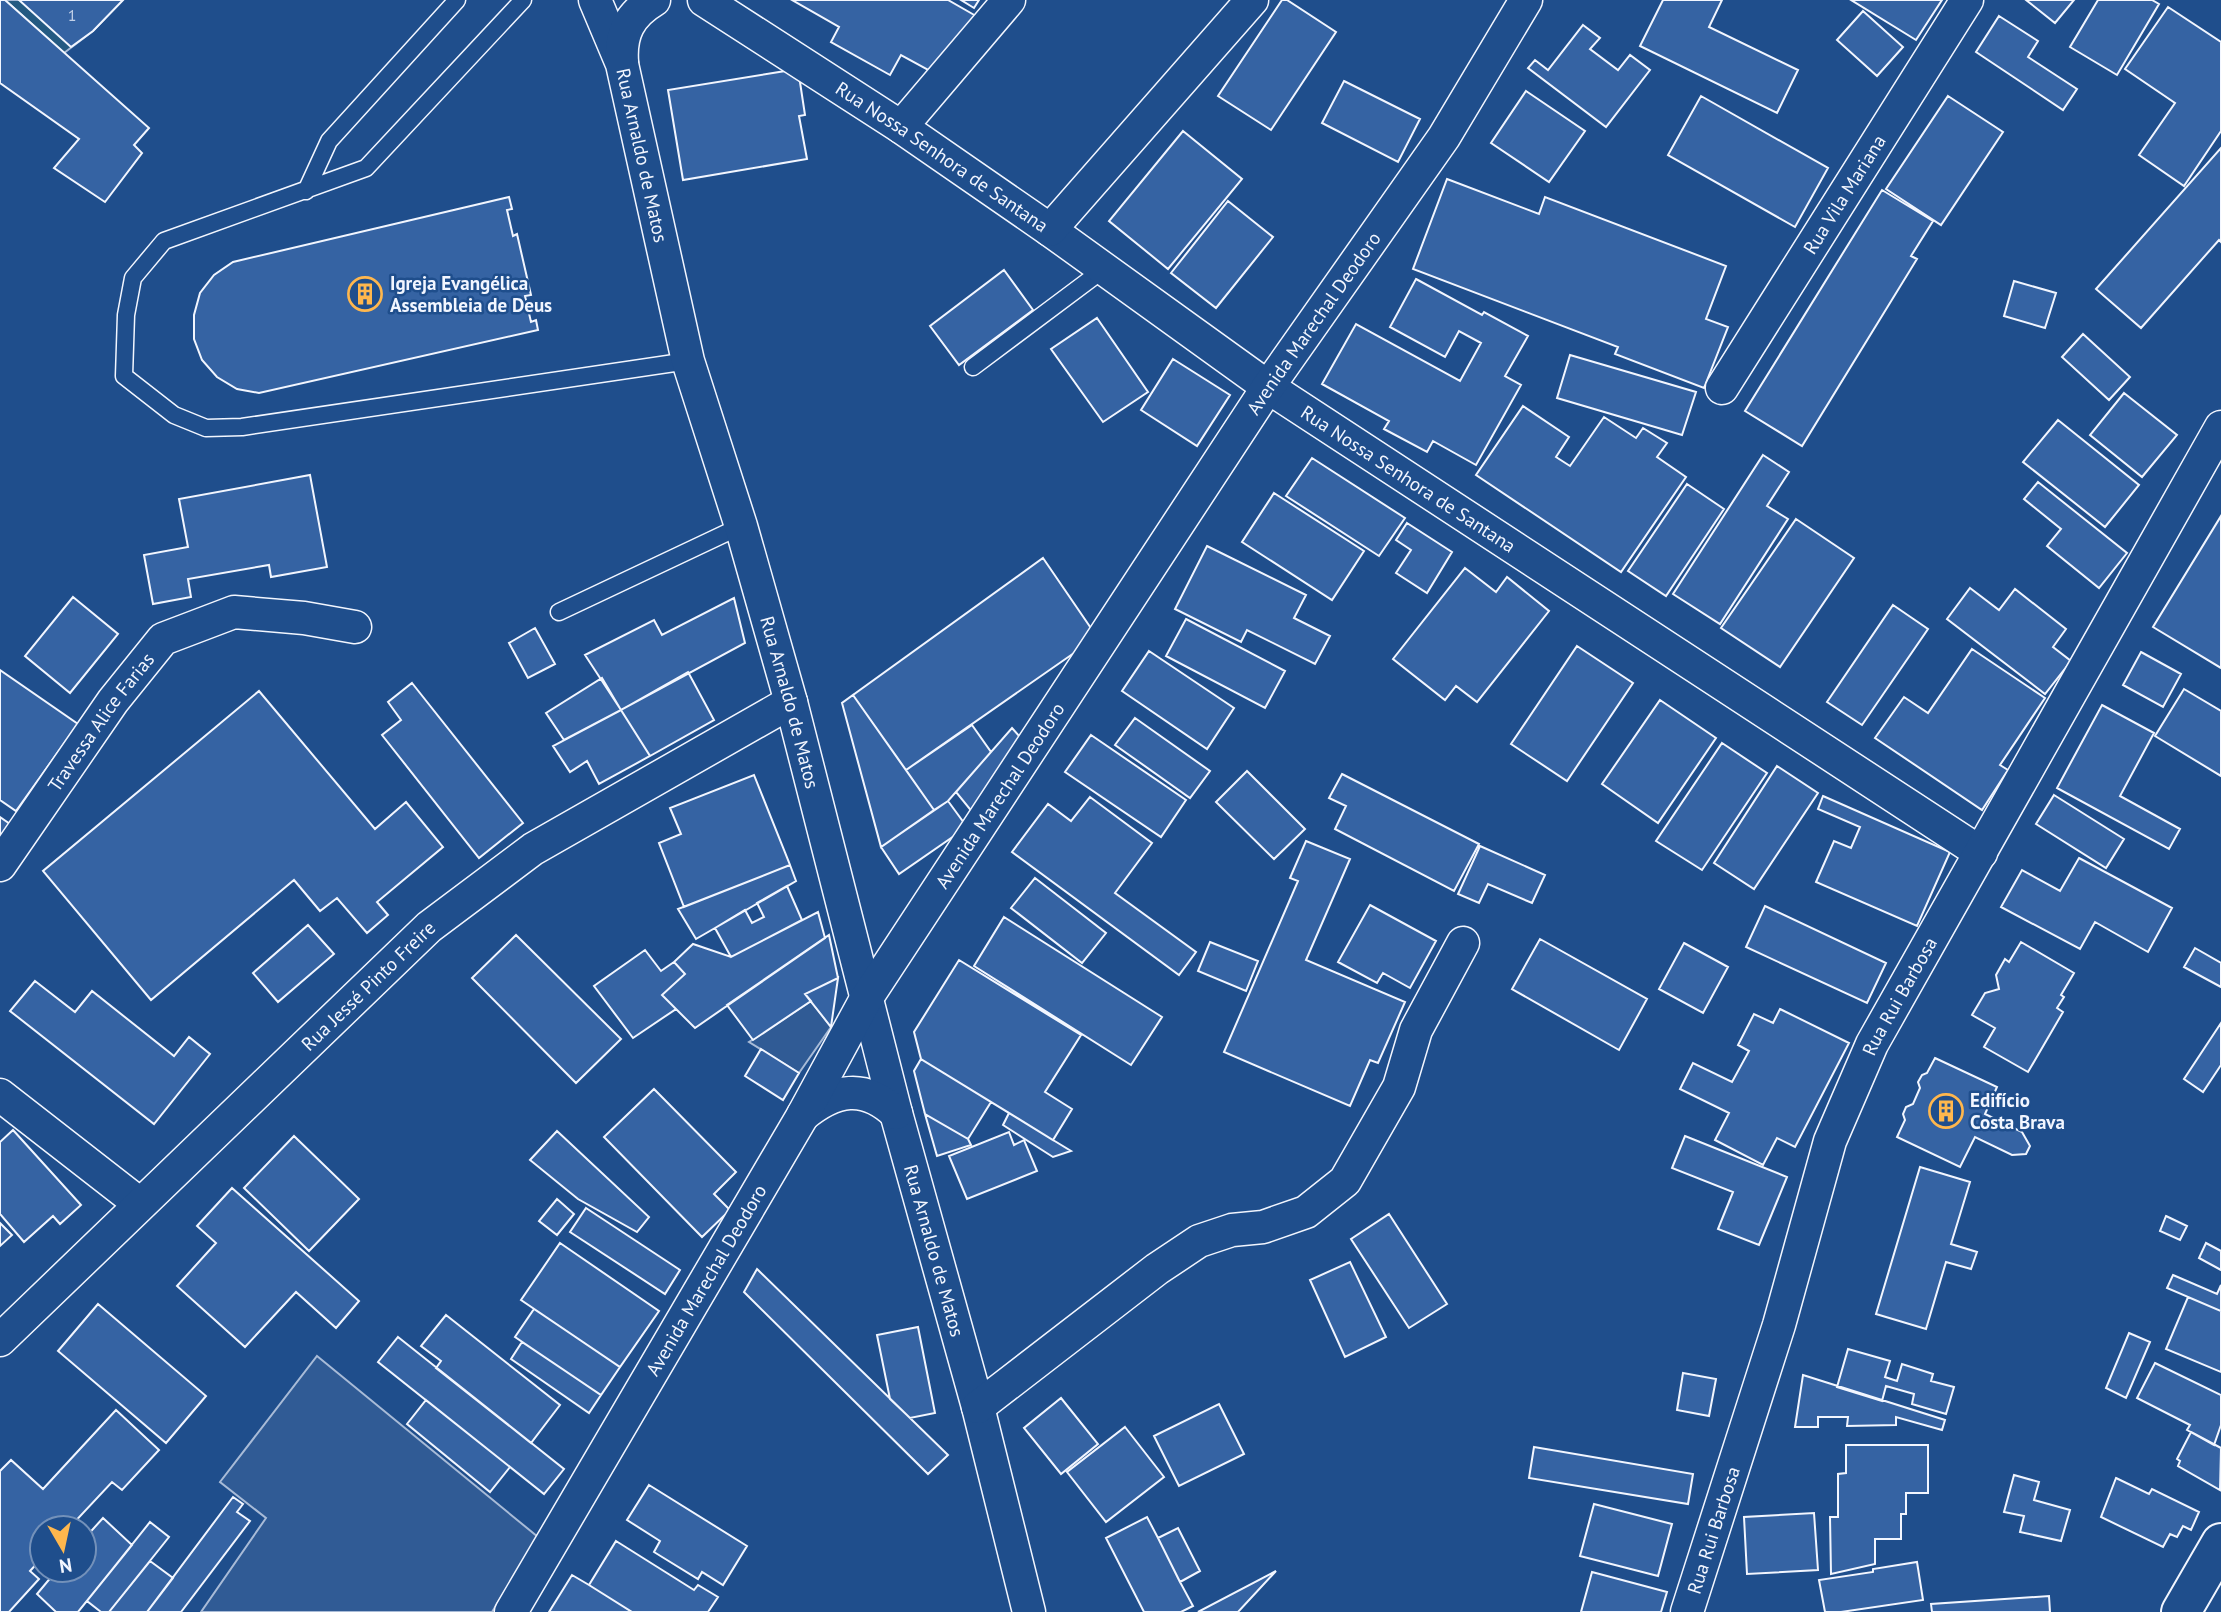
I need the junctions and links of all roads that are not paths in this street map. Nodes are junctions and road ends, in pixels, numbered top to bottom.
1 (457, 0) edge
2 (523, 0) edge
3 (595, 0) edge
4 (653, 0) edge
5 (704, 0) edge
6 (1009, 0) edge
7 (1252, 0) edge
8 (1525, 0) edge
9 (1967, 0) edge
10 (622, 64) junction
11 (901, 127) junction
12 (306, 191) junction
13 (1050, 230) junction
14 (1104, 269) junction
15 (688, 361) junction
16 (973, 367) dead end
17 (1268, 387) junction
18 (1722, 388) dead end
19 (2221, 427) edge
20 (741, 526) junction
21 (559, 612) dead end
22 (355, 627) dead end
23 (791, 702) junction
24 (1981, 853) junction
25 (0, 866) edge
26 (1463, 943) dead end
27 (866, 999) junction
28 (0, 1095) edge
29 (896, 1113) junction
30 (803, 1115) junction
31 (140, 1204) junction
32 (0, 1340) edge
33 (978, 1407) junction
34 (2221, 1543) edge
35 (511, 1612) edge
36 (1030, 1612) edge
37 (1687, 1612) edge
38 (2181, 1612) edge

1 - 12 lane
2 - 12 lane
3 - 10 street, Rua Arnaldo de Matos
4 - 10 street
5 - 11 street, Rua Nossa Senhora de Santana
6 - 11 street
7 - 13 street
8 - 17 street, Avenida Marechal Deodoro
9 - 18 street, Rua Vila Mariana
10 - 15 street, Rua Arnaldo de Matos
11 - 13 street, Rua Nossa Senhora de Santana
12 - 15 lane
13 - 14 street, Rua Nossa Senhora de Santana
14 - 16 lane
14 - 17 street, Rua Nossa Senhora de Santana
15 - 20 street, Rua Arnaldo de Matos
17 - 24 street, Rua Nossa Senhora de Santana
17 - 27 street, Avenida Marechal Deodoro
19 - 24 street, Rua Rui Barbosa
20 - 21 lane
20 - 23 street, Rua Arnaldo de Matos
22 - 25 street, Travessa Alice Farias
23 - 27 street, Rua Arnaldo de Matos
23 - 31 street, Rua Jessé Pinto Freire
24 - 37 street, Rua Rui Barbosa
26 - 33 street
27 - 29 street, Rua Arnaldo de Matos
27 - 30 street, Avenida Marechal Deodoro
28 - 31 street
29 - 30 street
29 - 33 street, Rua Arnaldo de Matos
30 - 35 street, Avenida Marechal Deodoro
31 - 32 street, Rua Jessé Pinto Freire
33 - 36 street, Rua Arnaldo de Matos
34 - 38 street

